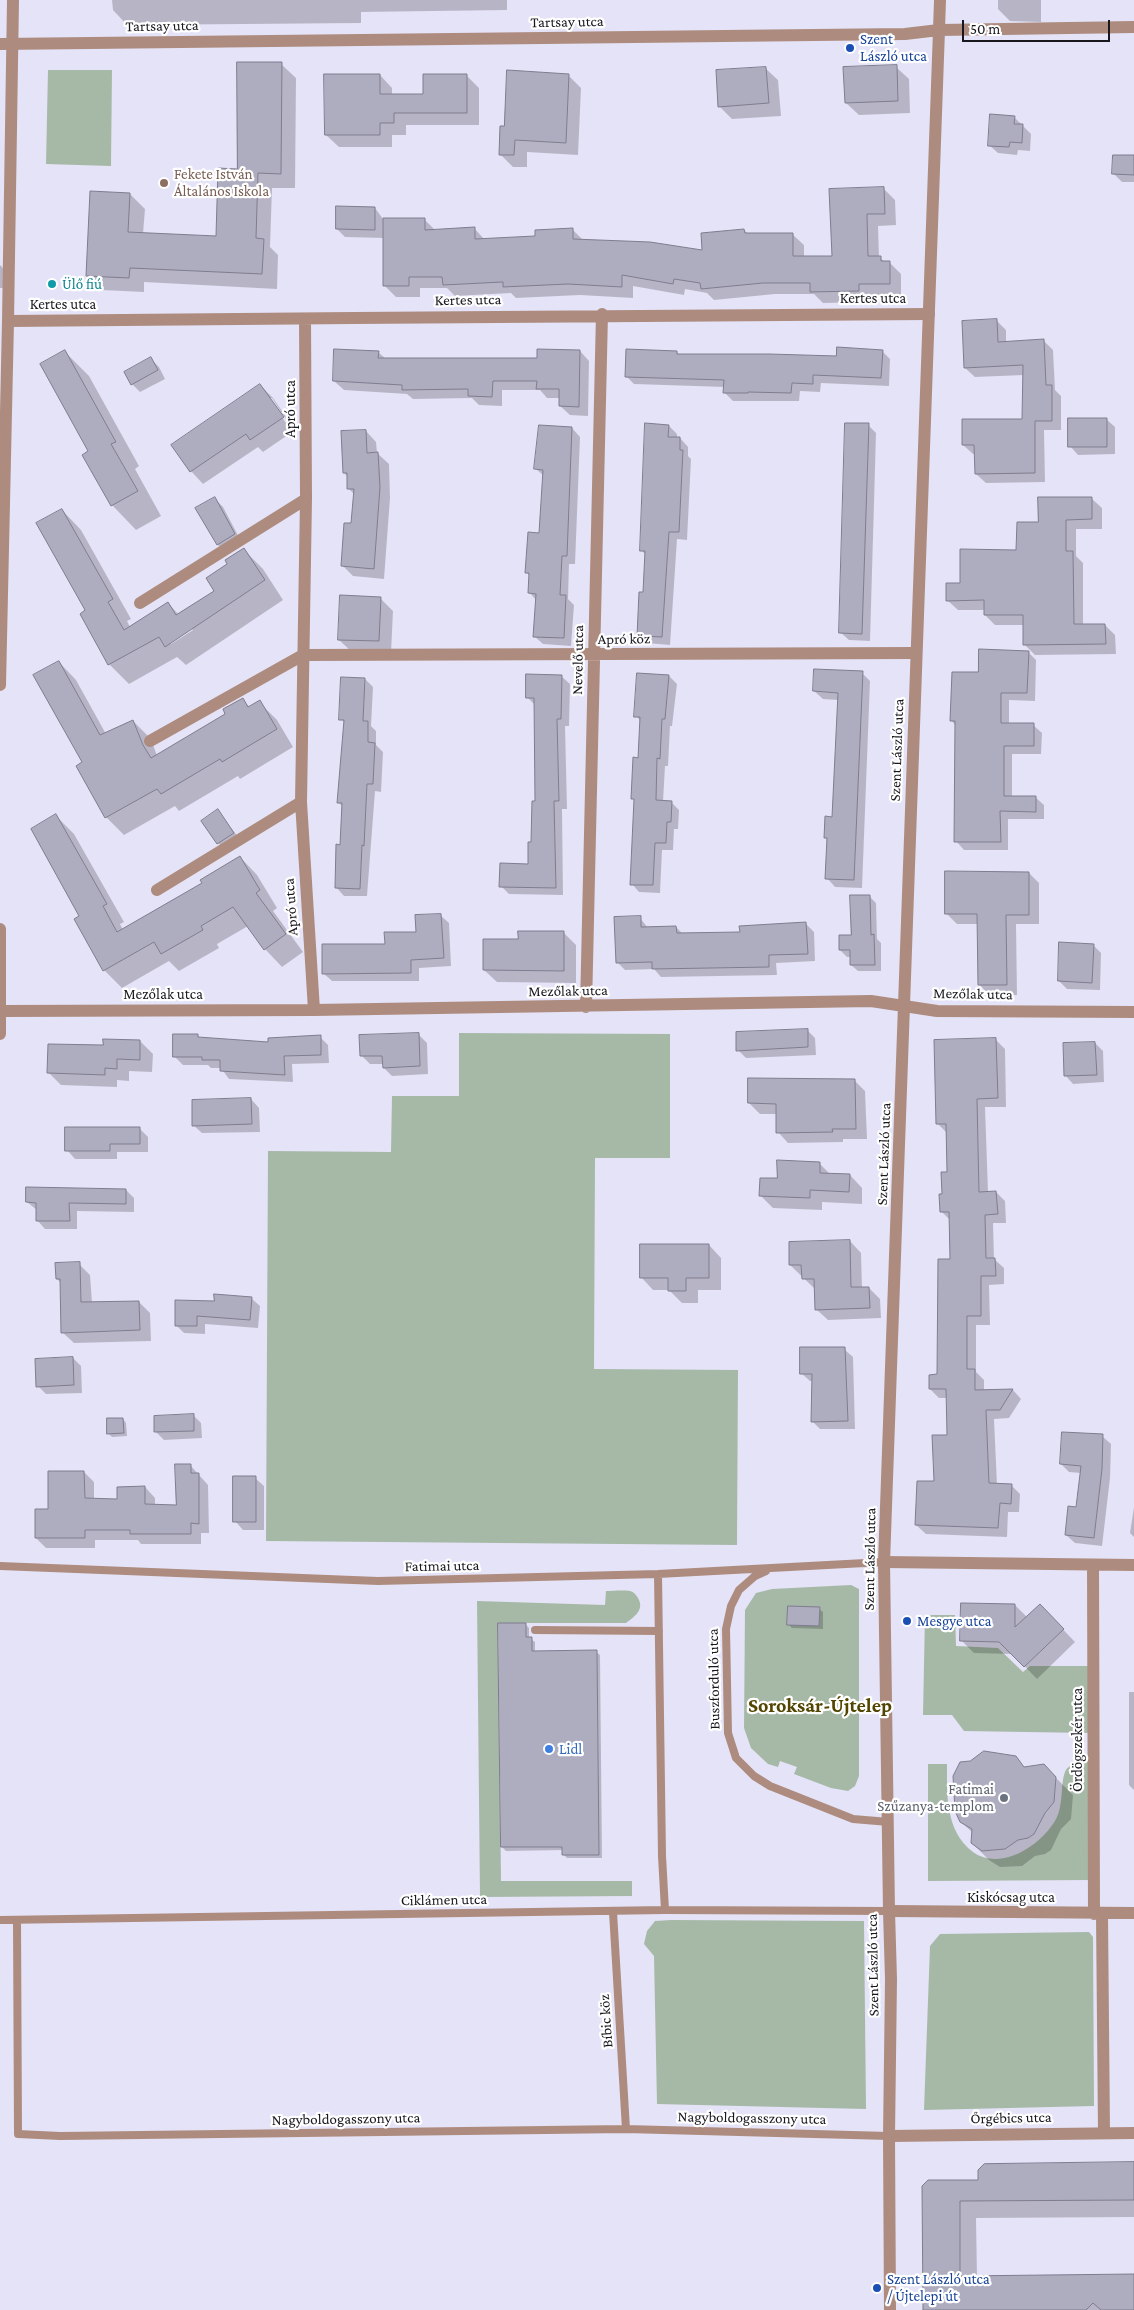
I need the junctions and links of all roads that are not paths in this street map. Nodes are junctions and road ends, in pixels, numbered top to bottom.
1 (13, 0) edge
2 (940, 0) edge
3 (1134, 27) edge
4 (939, 30) junction
5 (0, 44) edge
6 (13, 44) junction
7 (602, 314) junction
8 (928, 314) junction
9 (306, 319) junction
10 (8, 321) junction
11 (306, 498) junction
12 (140, 603) dead end
13 (916, 653) junction
14 (303, 655) junction
15 (594, 655) junction
16 (0, 685) edge
17 (150, 741) dead end
18 (301, 802) junction
19 (157, 890) dead end
20 (0, 928) edge
21 (905, 1006) junction
22 (586, 1007) junction
23 (314, 1010) junction
24 (1, 1011) junction
25 (1134, 1012) edge
26 (0, 1034) edge
27 (884, 1562) junction
28 (1093, 1565) junction
29 (1134, 1565) edge
30 (0, 1566) edge
31 (771, 1569) junction
32 (658, 1574) junction
33 (534, 1630) dead end
34 (659, 1630) junction
35 (889, 1822) junction
36 (665, 1910) junction
37 (889, 1911) junction
38 (613, 1912) junction
39 (1134, 1913) edge
40 (1098, 1914) junction
41 (0, 1920) edge
42 (17, 1921) junction
43 (626, 2129) junction
44 (1104, 2133) junction
45 (1134, 2133) edge
46 (889, 2136) junction
47 (890, 2310) edge

1 - 6 street
2 - 4 street, Szent László utca
3 - 4 street, Tartsay utca
4 - 6 street, Tartsay utca
4 - 8 street, Szent László utca
5 - 6 street, Tartsay utca
6 - 10 street
7 - 8 street, Kertes utca
7 - 9 street, Kertes utca
7 - 15 street, Nevelő utca
8 - 13 street, Szent László utca
9 - 10 street, Kertes utca
9 - 11 street, Apró utca
10 - 16 street
11 - 12 street
11 - 14 street, Apró utca
13 - 15 street, Apró köz
13 - 21 street, Szent László utca
14 - 15 street, Apró köz
14 - 17 street
14 - 18 street, Apró utca
15 - 22 street, Nevelő utca
18 - 19 street
18 - 23 street, Apró utca
20 - 24 street
21 - 22 street, Mezőlak utca
21 - 25 street, Mezőlak utca
21 - 27 street, Szent László utca
22 - 23 street, Mezőlak utca
23 - 24 street, Mezőlak utca
24 - 26 street
27 - 28 street
27 - 31 lane, Fatimai utca
27 - 35 street, Szent László utca
28 - 29 street
28 - 40 street, Ördögszekér utca
30 - 32 lane, Fatimai utca
31 - 32 lane, Fatimai utca
31 - 35 lane, Buszforduló utca
32 - 34 lane
33 - 34 lane
34 - 36 lane
35 - 37 street, Szent László utca
36 - 37 lane, Ciklámen utca
36 - 38 lane, Ciklámen utca
37 - 40 street, Kiskócsag utca
37 - 46 street, Szent László utca
38 - 42 lane, Ciklámen utca
38 - 43 lane, Bíbic köz
39 - 40 street, Kiskócsag utca
40 - 44 street, Ördögszekér utca
41 - 42 lane, Ciklámen utca
42 - 43 lane, Nagyboldogasszony utca
43 - 46 lane, Nagyboldogasszony utca
44 - 45 street, Őrgébics utca
44 - 46 street, Őrgébics utca
46 - 47 street, Szent László utca

